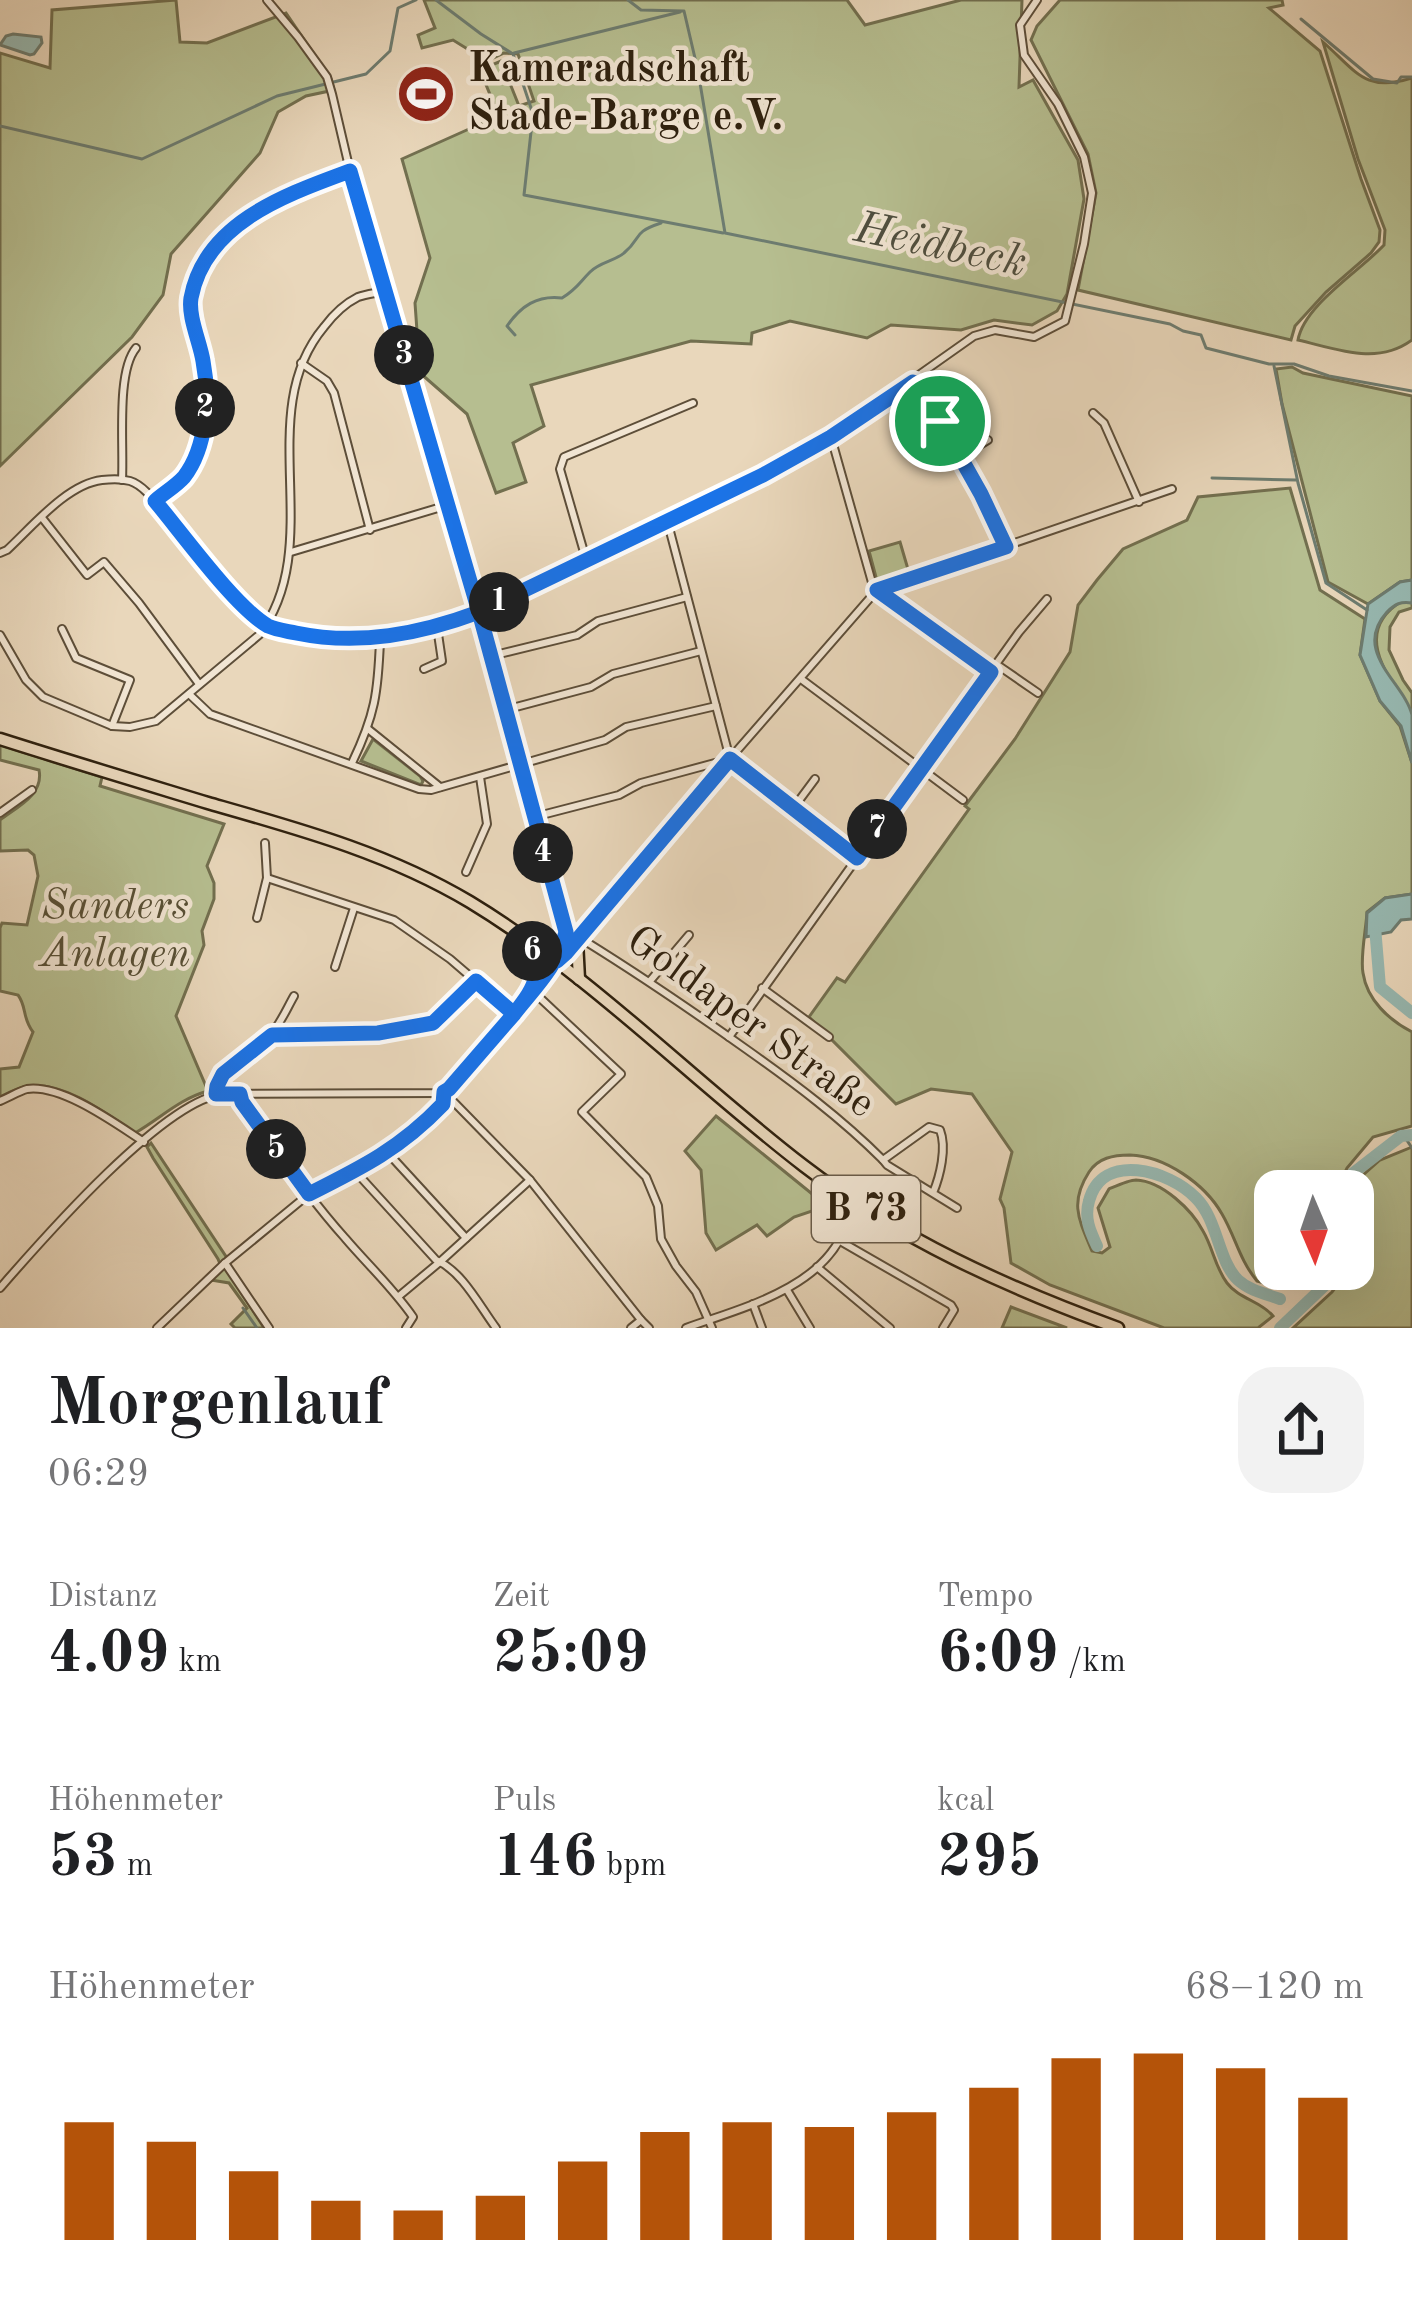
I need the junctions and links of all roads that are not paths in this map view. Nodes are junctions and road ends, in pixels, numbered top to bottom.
1 (267, 0) edge
2 (1037, 0) edge
3 (350, 171) junction
4 (385, 290) junction
5 (136, 348) dead end
6 (301, 363) junction
7 (913, 382) junction
8 (693, 403) dead end
9 (1094, 413) dead end
10 (831, 437) junction
11 (988, 440) dead end
12 (960, 457) junction
13 (122, 480) junction
14 (1172, 489) dead end
15 (155, 501) junction
16 (1138, 502) junction
17 (448, 505) junction
18 (42, 518) junction
19 (667, 520) junction
20 (370, 530) junction
21 (1006, 547) junction
22 (291, 552) junction
23 (0, 553) edge
24 (586, 559) junction
25 (877, 590) junction
26 (687, 597) junction
27 (1046, 599) dead end
28 (479, 612) junction
29 (266, 625) junction
30 (437, 626) junction
31 (62, 629) dead end
32 (0, 635) edge
33 (380, 639) junction
34 (701, 651) junction
35 (491, 656) junction
36 (996, 664) junction
37 (424, 669) dead end
38 (991, 672) junction
39 (801, 679) junction
40 (199, 684) junction
41 (1038, 693) dead end
42 (189, 694) junction
43 (716, 706) junction
44 (506, 710) junction
45 (112, 726) junction
46 (368, 729) junction
47 (0, 740) edge
48 (730, 759) junction
49 (352, 763) junction
50 (520, 766) junction
51 (921, 769) junction
52 (480, 777) junction
53 (815, 778) dead end
54 (440, 788) junction
55 (32, 790) dead end
56 (963, 800) dead end
57 (792, 810) junction
58 (0, 813) edge
59 (534, 817) junction
60 (265, 843) dead end
61 (857, 858) junction
62 (466, 872) dead end
63 (267, 878) junction
64 (355, 908) junction
65 (257, 918) dead end
66 (565, 929) junction
67 (689, 935) dead end
68 (525, 938) junction
69 (578, 939) junction
70 (557, 961) junction
71 (335, 967) dead end
72 (579, 979) junction
73 (476, 981) junction
74 (650, 981) junction
75 (762, 988) junction
76 (536, 994) junction
77 (294, 996) dead end
78 (514, 1014) junction
79 (272, 1035) junction
80 (729, 1036) junction
81 (829, 1037) dead end
82 (444, 1092) junction
83 (216, 1094) junction
84 (240, 1094) junction
85 (0, 1101) edge
86 (144, 1142) junction
87 (388, 1153) junction
88 (884, 1160) junction
89 (355, 1171) junction
90 (530, 1180) junction
91 (933, 1193) junction
92 (309, 1194) junction
93 (957, 1208) dead end
94 (845, 1228) dead end
95 (466, 1238) junction
96 (840, 1241) junction
97 (441, 1262) junction
98 (225, 1263) junction
99 (817, 1267) junction
100 (0, 1288) edge
101 (786, 1289) junction
102 (399, 1296) junction
103 (753, 1304) junction
104 (641, 1320) junction
105 (711, 1324) edge
106 (157, 1328) edge
107 (269, 1328) edge
108 (406, 1328) edge
109 (496, 1328) edge
110 (632, 1328) edge
111 (649, 1328) edge
112 (686, 1328) edge
113 (762, 1328) edge
114 (810, 1328) edge
115 (890, 1328) edge
116 (943, 1328) edge
117 (1118, 1328) edge

1 - 3 street
2 - 7 street
3 - 4 street
3 - 15 street
4 - 6 street
4 - 17 street
5 - 13 street
6 - 20 street
6 - 22 street
7 - 10 street
7 - 12 street
8 - 24 street
9 - 16 street
10 - 19 street
10 - 25 street
11 - 12 street
12 - 21 street
13 - 15 street
13 - 18 street
14 - 16 street
15 - 29 street
16 - 21 street
17 - 20 street
17 - 28 street
18 - 23 street
18 - 40 street
19 - 24 street
19 - 26 street
20 - 22 street
21 - 25 street
22 - 29 street
24 - 28 street
25 - 38 street
25 - 39 street
26 - 34 street
26 - 35 street
27 - 36 street
28 - 30 street
28 - 35 street
29 - 33 street
29 - 40 street
30 - 33 street
30 - 37 street
31 - 45 street
32 - 45 street
33 - 46 street
34 - 43 street
34 - 44 street
35 - 44 street
36 - 38 street
36 - 41 street
38 - 51 street
39 - 48 street
39 - 51 street
40 - 42 street
42 - 45 street
42 - 49 street
43 - 48 street
43 - 50 street
44 - 50 street
46 - 49 street
46 - 54 street
47 - 68 main road, B 73
48 - 57 street
48 - 59 street
48 - 69 street
49 - 54 street
50 - 52 street
50 - 59 street
51 - 56 street
51 - 61 street
52 - 54 street
52 - 62 street
53 - 57 street
55 - 58 street
57 - 61 street
59 - 66 street
60 - 63 street
61 - 75 street
63 - 64 street
63 - 65 street
64 - 71 street
64 - 73 street
66 - 69 street, Goldaper Straße
66 - 70 street
67 - 74 street
68 - 70 main road, B 73
68 - 76 main road
69 - 70 street
69 - 72 main road
69 - 74 street, Goldaper Straße
70 - 72 main road, B 73
70 - 76 street
72 - 117 main road, B 73
73 - 78 street
73 - 79 street
74 - 80 street, Goldaper Straße
75 - 80 street
75 - 81 street
76 - 78 street
76 - 105 street
77 - 79 street
78 - 82 street
79 - 83 street
80 - 88 street, Goldaper Straße
82 - 84 street
82 - 87 street
82 - 90 street
83 - 84 street
83 - 86 street
84 - 92 street
85 - 86 street
86 - 100 street
87 - 89 street
87 - 95 street
88 - 91 street, Goldaper Straße
88 - 91 street
89 - 92 street
89 - 97 street
90 - 95 street
90 - 104 street
91 - 93 street, Goldaper Straße
92 - 98 street
92 - 102 street
94 - 96 street
95 - 97 street
96 - 99 street
96 - 116 street
97 - 102 street
97 - 109 street
98 - 106 street
98 - 107 street
99 - 101 street
99 - 115 street
101 - 103 street
101 - 114 street
102 - 108 street
103 - 105 street
103 - 113 street
104 - 110 street
104 - 111 street
105 - 112 street

